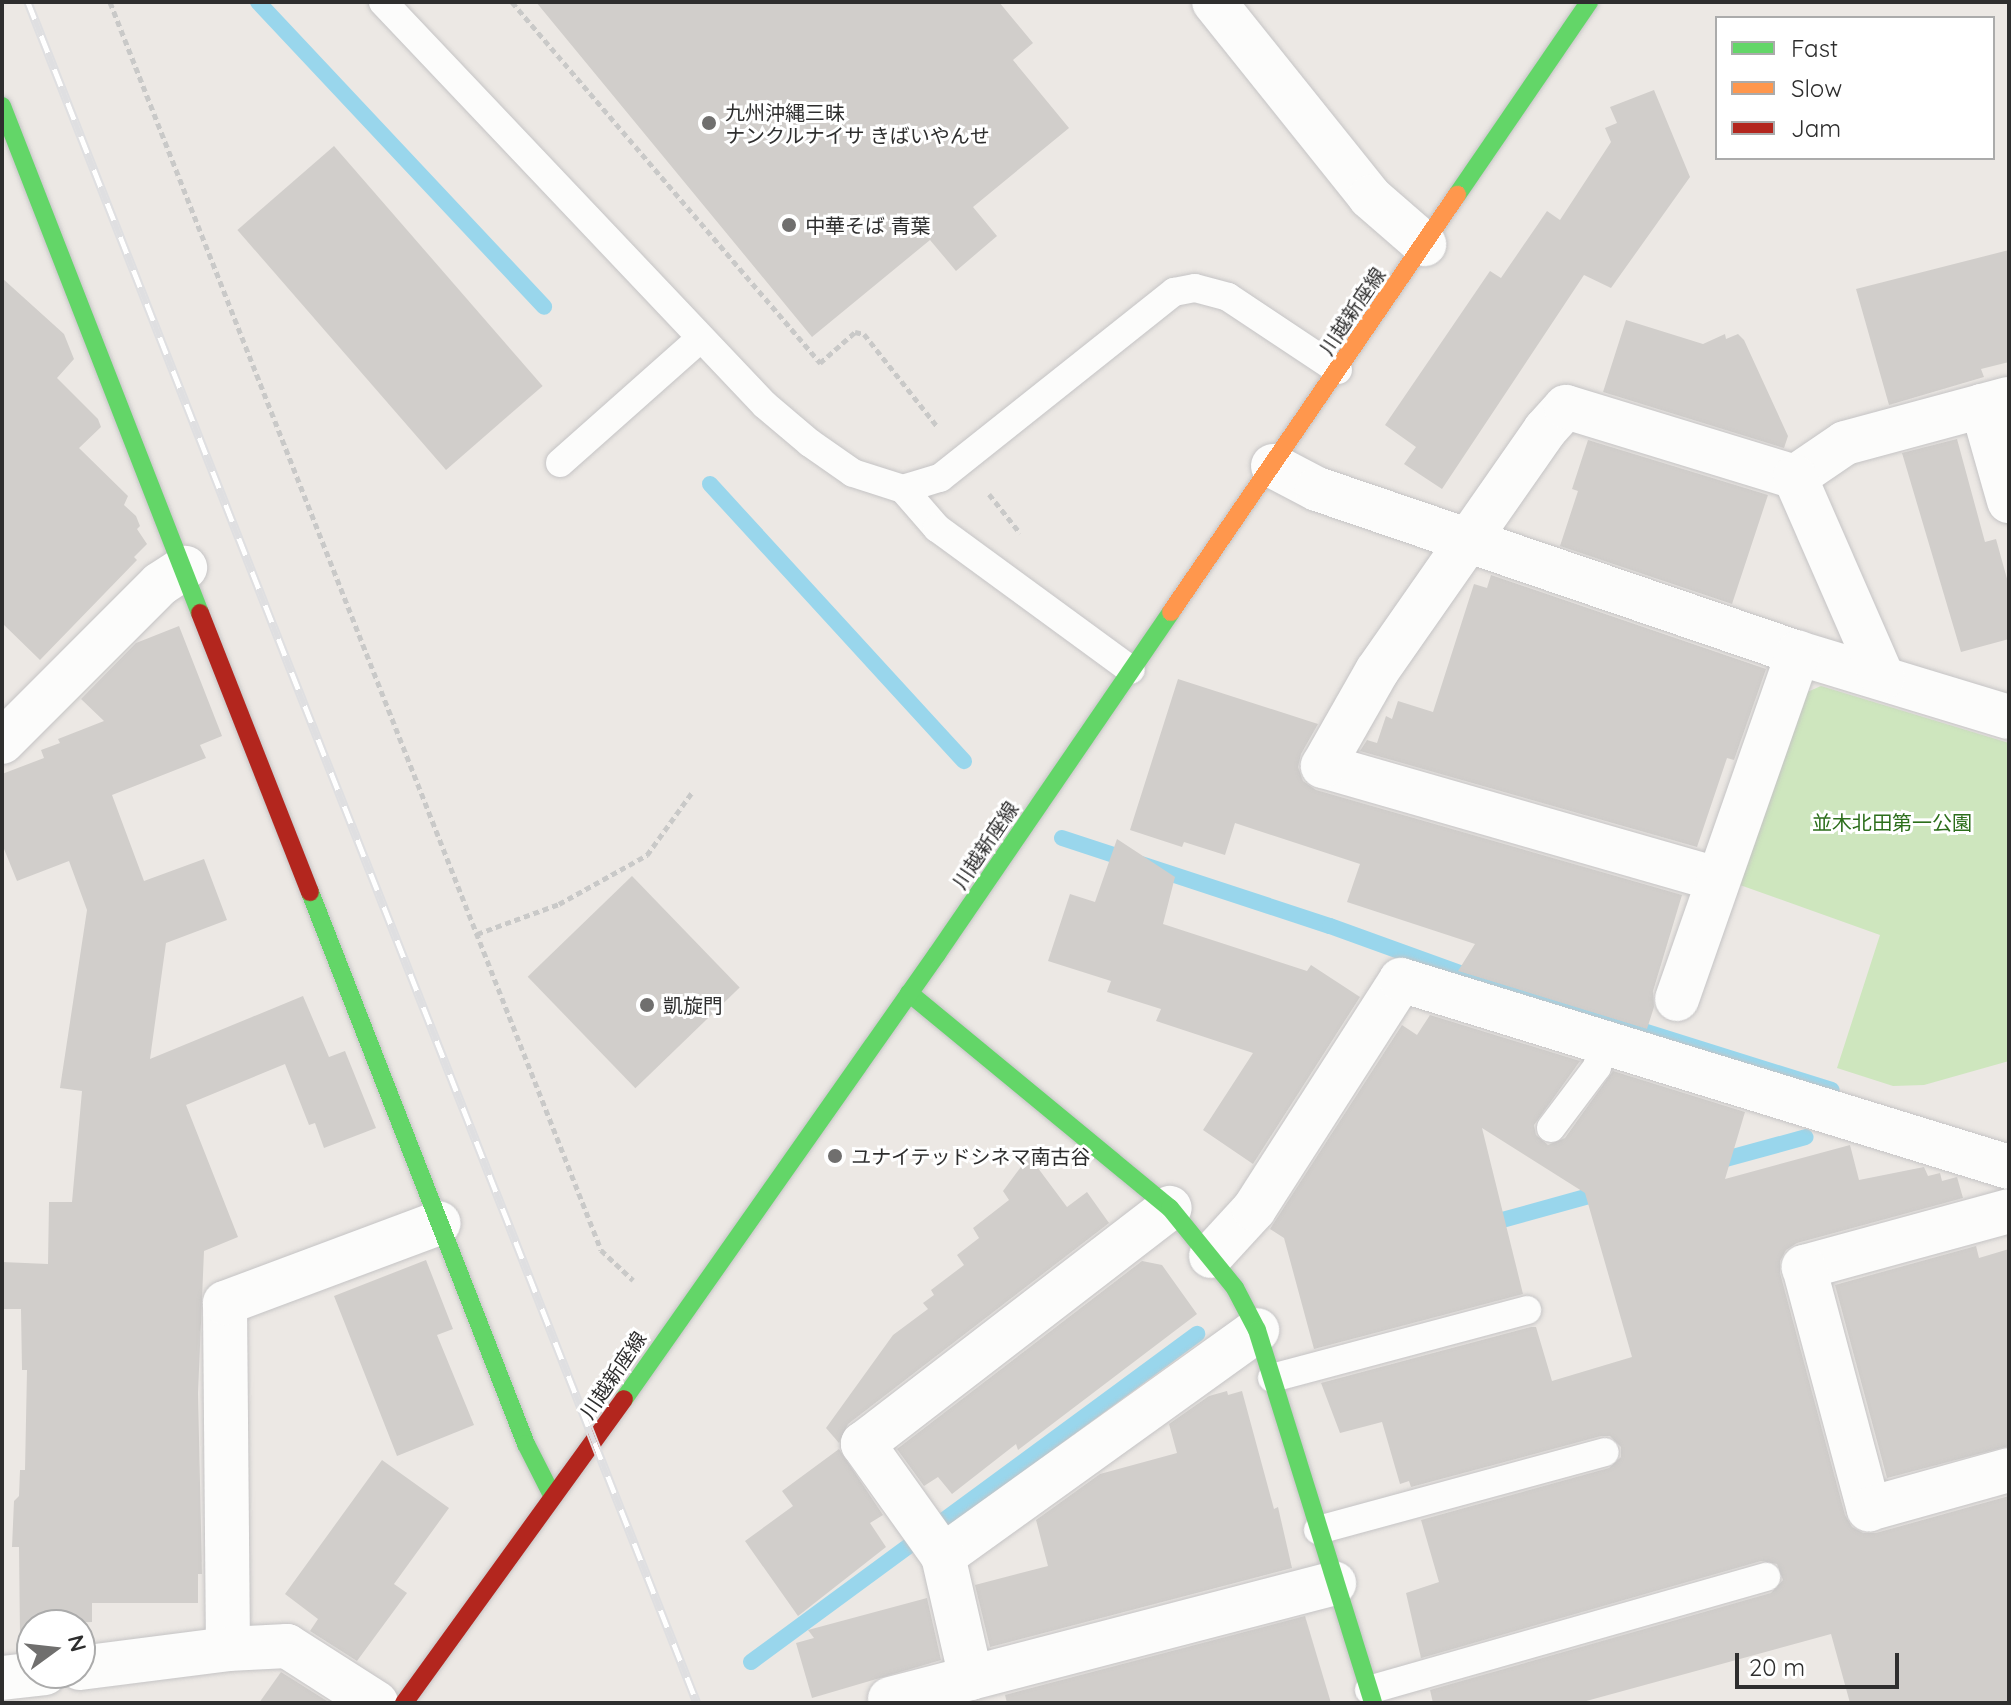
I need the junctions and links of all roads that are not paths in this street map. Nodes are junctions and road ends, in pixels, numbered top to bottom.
1 (383, 2) edge
2 (1214, 2) edge
3 (1589, 2) edge
4 (2, 106) edge
5 (10, 152) edge
6 (1424, 244) junction
7 (701, 338) junction
8 (1338, 370) junction
9 (1996, 402) edge
10 (560, 463) dead end
11 (1273, 466) junction
12 (1795, 477) junction
13 (903, 489) junction
14 (2009, 501) edge
15 (1470, 540) junction
16 (185, 568) junction
17 (1798, 653) junction
18 (1131, 670) junction
19 (1883, 678) junction
20 (2009, 717) edge
21 (2, 742) edge
22 (1717, 879) junction
23 (909, 993) junction
24 (1677, 999) dead end
25 (1603, 1042) junction
26 (1551, 1128) dead end
27 (2009, 1167) edge
28 (1170, 1208) junction
29 (2009, 1211) edge
30 (439, 1223) junction
31 (1211, 1256) junction
32 (1527, 1310) dead end
33 (1257, 1330) junction
34 (1272, 1378) junction
35 (1605, 1452) dead end
36 (2009, 1470) edge
37 (553, 1497) junction
38 (1318, 1530) junction
39 (943, 1556) junction
40 (1766, 1577) dead end
41 (1334, 1583) junction
42 (228, 1649) junction
43 (96, 1666) edge
44 (971, 1678) junction
45 (1371, 1696) edge
46 (890, 1699) dead end
47 (376, 1703) edge
48 (404, 1703) edge

1 - 7 lane
2 - 6 street
3 - 6 street, 川越新座線
4 - 5 street
5 - 16 street
6 - 8 street, 川越新座線
7 - 10 lane
7 - 13 lane
8 - 11 street, 川越新座線
8 - 13 lane
9 - 12 street
9 - 14 street
11 - 15 street
11 - 18 street, 川越新座線
12 - 15 street
12 - 19 street
13 - 18 lane
15 - 17 street
15 - 22 street
16 - 21 street
16 - 30 street
17 - 19 street
17 - 22 street
18 - 23 street, 川越新座線
19 - 20 street
22 - 24 street
23 - 28 street
23 - 37 street, 川越新座線
25 - 26 lane
25 - 27 street
25 - 31 street
28 - 31 street
28 - 39 street
29 - 36 street
30 - 37 street
30 - 42 street
31 - 33 street
32 - 34 lane
33 - 34 street
33 - 39 street
34 - 38 street
35 - 38 lane
37 - 48 street, 川越新座線
38 - 41 street
39 - 44 street
40 - 45 lane
41 - 44 street
41 - 45 street
42 - 43 street
42 - 47 street
44 - 46 street

